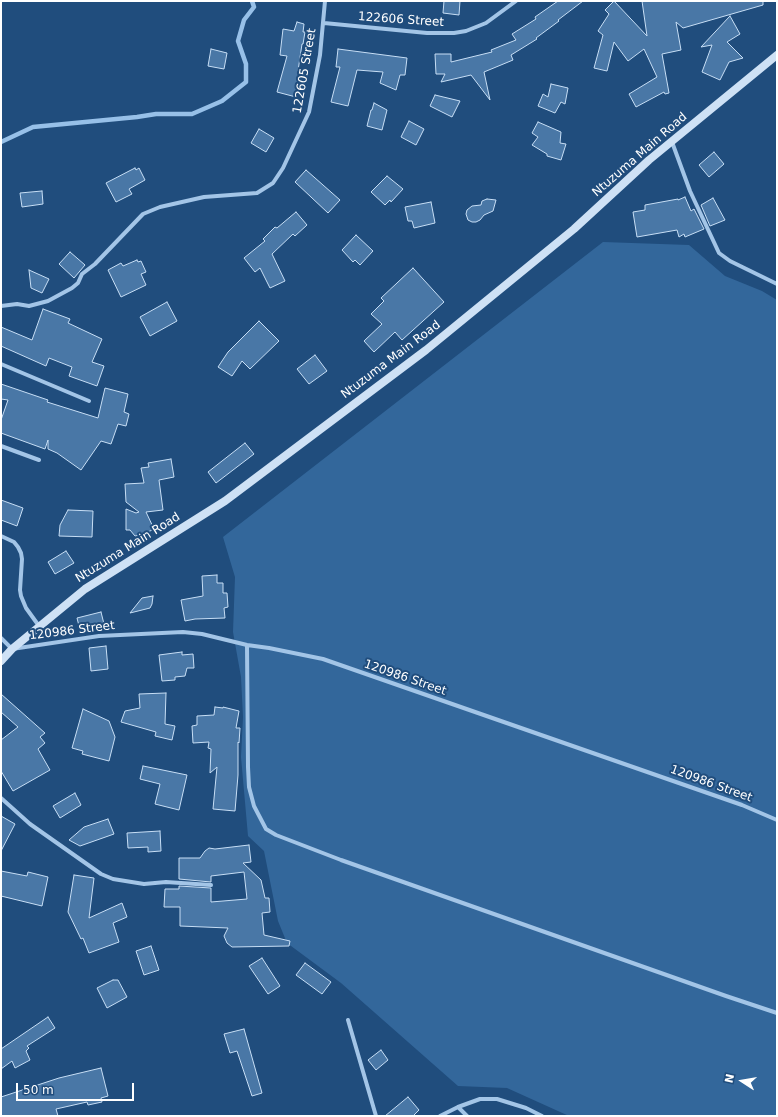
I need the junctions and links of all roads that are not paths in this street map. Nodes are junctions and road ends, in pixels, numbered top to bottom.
1 (326, 1) edge
2 (516, 1) edge
3 (324, 24) junction
4 (777, 55) edge
5 (672, 142) junction
6 (777, 284) edge
7 (1, 306) edge
8 (1, 364) edge
9 (89, 400) dead end
10 (1, 446) edge
11 (39, 460) dead end
12 (1, 536) edge
13 (39, 626) junction
14 (1, 638) edge
15 (246, 644) junction
16 (12, 649) junction
17 (1, 661) edge
18 (1, 798) edge
19 (777, 820) edge
20 (211, 885) dead end
21 (777, 1013) edge
22 (348, 1020) dead end
23 (458, 1107) junction
24 (376, 1116) edge
25 (440, 1116) edge
26 (467, 1116) edge
27 (542, 1116) edge

1 - 3 street, 122605 Street
2 - 3 street, 122606 Street
3 - 7 street, 122605 Street
4 - 5 main road, Ntuzuma Main Road
5 - 6 street
5 - 13 main road, Ntuzuma Main Road
8 - 9 street
10 - 11 street
12 - 13 street
13 - 16 main road, Ntuzuma Main Road
14 - 16 street
15 - 16 street, 120986 Street
15 - 19 street, 120986 Street
15 - 21 street
16 - 17 main road, Ntuzuma Main Road
18 - 20 street
22 - 24 street
23 - 25 street
23 - 26 street
23 - 27 street

